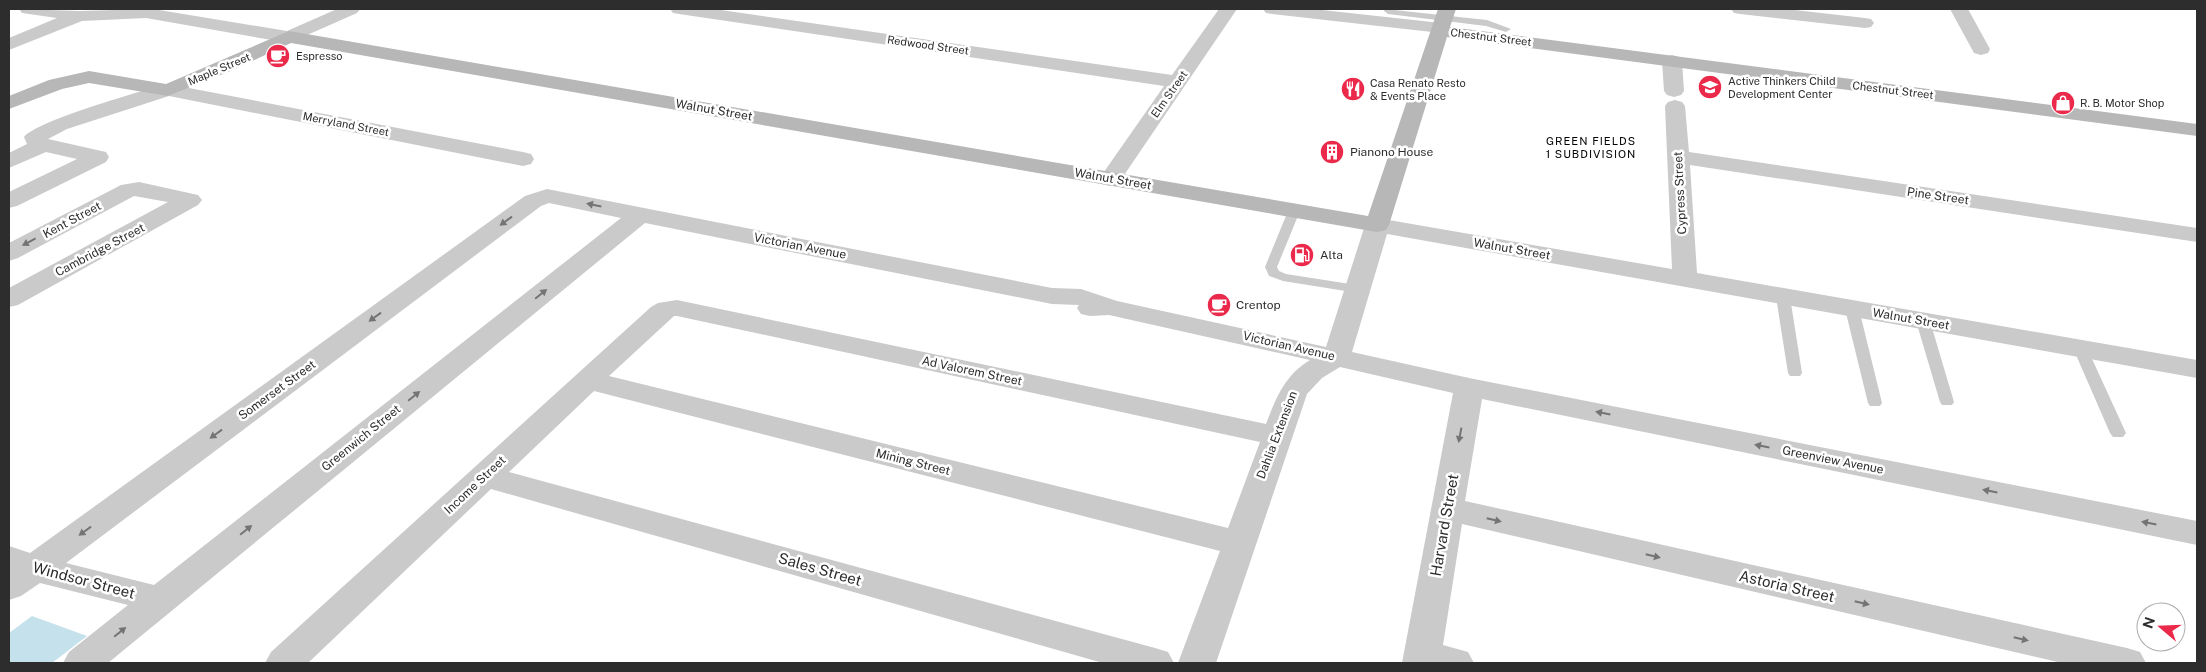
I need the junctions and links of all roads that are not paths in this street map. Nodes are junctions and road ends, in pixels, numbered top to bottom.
1 (351, 9) edge
2 (679, 9) edge
3 (1228, 9) edge
4 (1272, 9) edge
5 (1388, 9) edge
6 (1740, 9) edge
7 (1959, 9) edge
8 (1763, 10) edge
9 (26, 11) edge
10 (144, 11) edge
11 (1840, 15) edge
12 (79, 16) junction
13 (1865, 23) dead end
14 (1442, 24) edge
15 (289, 38) junction
16 (9, 44) edge
17 (1981, 48) dead end
18 (1672, 61) junction
19 (1178, 82) junction
20 (168, 90) junction
21 (9, 103) edge
22 (2194, 132) edge
23 (44, 145) junction
24 (1678, 157) junction
25 (523, 159) dead end
26 (9, 161) edge
27 (1110, 179) junction
28 (135, 188) joint
29 (547, 196) joint
30 (9, 202) edge
31 (1294, 211) junction
32 (640, 214) junction
33 (1377, 225) junction
34 (2197, 235) edge
35 (9, 253) edge
36 (1685, 280) junction
37 (1358, 289) junction
38 (1783, 297) junction
39 (9, 299) edge
40 (667, 309) joint
41 (1852, 309) junction
42 (1923, 321) junction
43 (2080, 348) junction
44 (1338, 357) junction
45 (2197, 368) edge
46 (1795, 373) dead end
47 (588, 380) junction
48 (1469, 387) junction
49 (1947, 402) dead end
50 (1874, 403) dead end
51 (2118, 433) dead end
52 (1277, 436) junction
53 (485, 476) junction
54 (1447, 509) junction
55 (2197, 533) edge
56 (1238, 543) junction
57 (17, 571) edge
58 (160, 600) junction
59 (1432, 660) edge
60 (82, 663) edge
61 (284, 663) edge
62 (1155, 663) edge
63 (1197, 663) edge
64 (2127, 663) edge

1 - 15 street, Maple Street
2 - 19 street, Redwood Street
3 - 19 street, Elm Street
4 - 14 street, Chestnut Street
5 - 14 lane
6 - 8 street
7 - 17 street
8 - 11 street
9 - 12 street, Walnut Street
10 - 12 street, Walnut Street
10 - 15 street, Walnut Street
11 - 13 street
12 - 16 street
14 - 18 street, Chestnut Street
14 - 33 street
15 - 20 street, Maple Street
15 - 27 street, Walnut Street
18 - 22 street, Chestnut Street
18 - 24 street, Cypress Street
19 - 27 street, Elm Street
20 - 21 street
20 - 23 street
20 - 25 street, Merryland Street
23 - 26 street
23 - 30 street
24 - 34 street, Pine Street
24 - 36 street, Cypress Street
27 - 31 street, Walnut Street
28 -> 35 street, Kent Street
28 - 39 street, Cambridge Street
32 -> 29 street, Victorian Avenue
29 -> 57 street, Somerset Street
31 - 33 street, Walnut Street
31 - 37 lane
32 - 44 street, Victorian Avenue
58 -> 32 street, Greenwich Street
33 - 36 street, Walnut Street
33 - 37 street
36 - 38 street, Walnut Street
37 - 44 street
38 - 41 street, Walnut Street
38 - 46 lane
40 - 47 street, Income Street
40 - 52 street, Ad Valorem Street
41 - 42 street, Walnut Street
41 - 50 lane
42 - 43 street, Walnut Street
42 - 49 lane
43 - 45 street, Walnut Street
43 - 51 lane
44 - 48 street, Victorian Avenue
44 - 52 street, Dahlia Extension
47 - 53 street, Income Street
47 - 56 street, Mining Street
48 -> 54 street, Harvard Street
55 -> 48 street, Greenview Avenue
52 - 56 street, Dahlia Extension
53 - 61 street, Income Street
53 - 62 street, Sales Street
54 - 59 street, Harvard Street
54 -> 64 street, Astoria Street
56 - 63 street, Dahlia Extension
57 - 58 street, Windsor Street
60 -> 58 street, Greenwich Street

